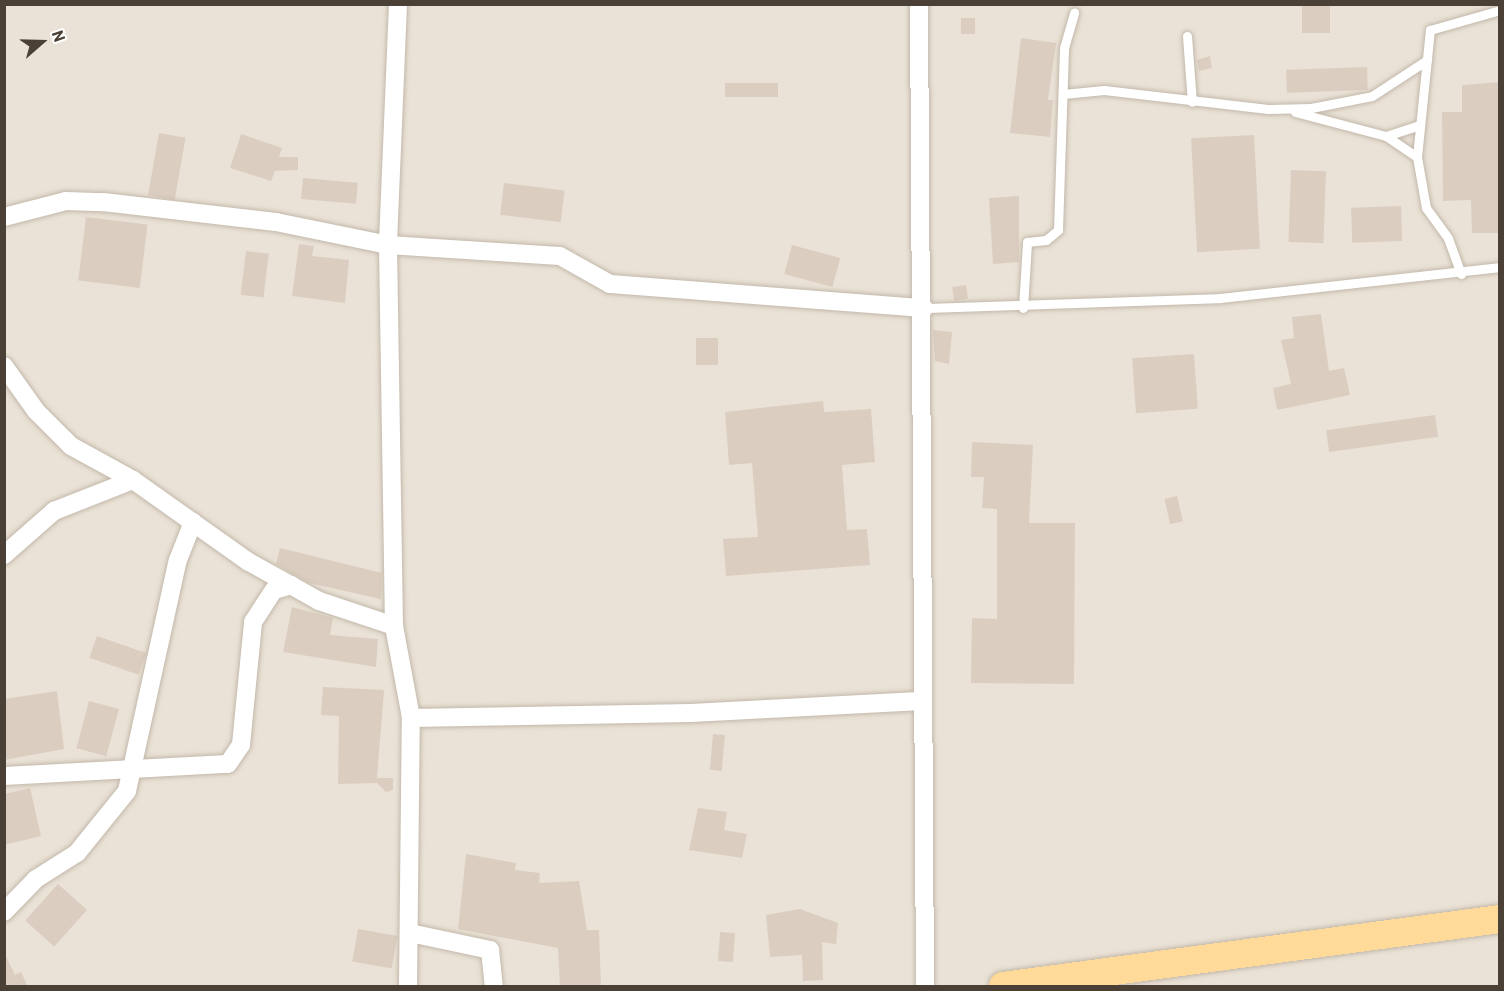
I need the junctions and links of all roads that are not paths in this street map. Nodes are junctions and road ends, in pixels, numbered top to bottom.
1 (398, 4) edge
2 (919, 4) edge
3 (1500, 10) edge
4 (1074, 12) dead end
5 (1187, 36) dead end
6 (1427, 60) junction
7 (1063, 94) junction
8 (1192, 102) junction
9 (1287, 110) junction
10 (1420, 125) junction
11 (1386, 136) junction
12 (1417, 157) junction
13 (4, 217) edge
14 (388, 245) junction
15 (1500, 267) edge
16 (1461, 273) junction
17 (924, 308) junction
18 (1023, 308) junction
19 (4, 366) edge
20 (133, 480) junction
21 (193, 522) junction
22 (4, 555) edge
23 (291, 585) junction
24 (394, 626) junction
25 (919, 701) junction
26 (411, 718) junction
27 (131, 766) junction
28 (4, 776) edge
29 (4, 912) edge
30 (1500, 919) edge
31 (410, 933) junction
32 (408, 987) edge
33 (494, 987) edge
34 (924, 987) edge
35 (1003, 987) edge

1 - 14 street
2 - 17 street
3 - 6 lane
4 - 7 lane
5 - 8 lane
6 - 9 lane
6 - 10 lane
7 - 8 lane
7 - 18 lane
8 - 9 lane
9 - 11 lane
10 - 11 lane
10 - 12 lane
11 - 12 lane
12 - 16 lane
13 - 14 street
14 - 17 street
14 - 24 street
15 - 16 lane
16 - 18 lane
17 - 18 lane
17 - 25 street
19 - 20 street
20 - 21 street
20 - 22 street
21 - 23 street
21 - 27 street
23 - 24 street
23 - 27 street
24 - 26 street
25 - 26 street
25 - 34 street
26 - 31 street
27 - 28 street
27 - 29 street
30 - 35 main road
31 - 32 street
31 - 33 street

